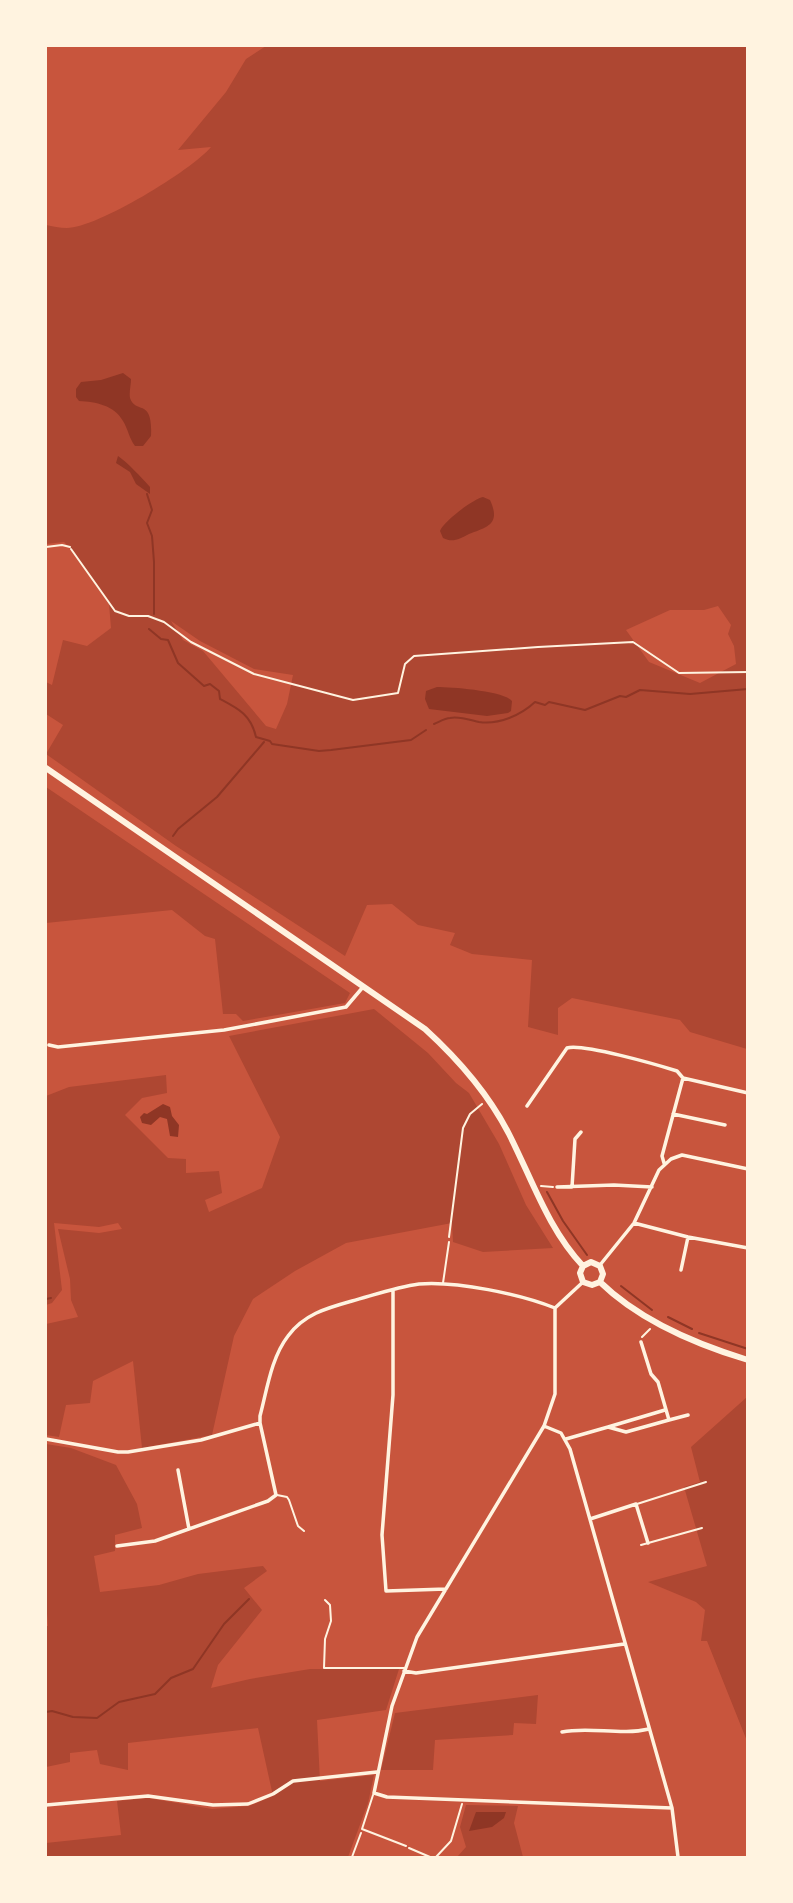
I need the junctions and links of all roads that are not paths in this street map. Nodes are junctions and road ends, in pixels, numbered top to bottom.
1 (46, 547) edge
2 (70, 547) road end
3 (46, 768) edge
4 (365, 985) junction
5 (49, 1045) dead end
6 (683, 1078) junction
7 (747, 1093) edge
8 (527, 1106) dead end
9 (673, 1114) junction
10 (725, 1125) dead end
11 (582, 1132) dead end
12 (664, 1163) junction
13 (747, 1169) edge
14 (557, 1187) road end
15 (572, 1187) junction
16 (652, 1187) junction
17 (634, 1223) junction
18 (688, 1237) junction
19 (449, 1242) road end
20 (747, 1248) edge
21 (583, 1266) junction
22 (600, 1266) junction
23 (681, 1270) dead end
24 (583, 1282) junction
25 (600, 1282) junction
26 (443, 1284) junction
27 (393, 1290) junction
28 (555, 1308) junction
29 (641, 1342) road end
30 (747, 1360) edge
31 (665, 1410) junction
32 (688, 1415) dead end
33 (669, 1420) junction
34 (260, 1423) junction
35 (544, 1426) junction
36 (608, 1427) junction
37 (46, 1439) edge
38 (566, 1439) junction
39 (178, 1470) dead end
40 (706, 1482) dead end
41 (276, 1495) junction
42 (636, 1504) junction
43 (589, 1519) junction
44 (702, 1528) dead end
45 (189, 1529) junction
46 (304, 1531) dead end
47 (648, 1543) junction
48 (641, 1545) dead end
49 (117, 1546) dead end
50 (446, 1589) junction
51 (326, 1600) dead end
52 (624, 1644) junction
53 (405, 1670) junction
54 (649, 1729) junction
55 (562, 1732) dead end
56 (377, 1772) junction
57 (374, 1793) junction
58 (46, 1805) edge
59 (672, 1808) junction
60 (406, 1846) road end
61 (678, 1857) edge

1 - 2 lane
3 - 4 main road
4 - 5 street
4 - 21 main road
6 - 7 street
6 - 8 street
6 - 9 street
9 - 10 street
9 - 12 street
11 - 15 street
12 - 13 street
12 - 16 street
14 - 15 street
15 - 16 street
16 - 17 street
17 - 18 street
17 - 22 street
18 - 20 street
18 - 23 street
19 - 26 lane
21 - 22 main road
21 - 24 main road
22 - 25 main road
24 - 25 main road
24 - 28 street
25 - 30 main road
26 - 27 street
26 - 28 street
27 - 34 street
27 - 50 street
28 - 35 street
29 - 31 street
31 - 33 street
31 - 36 street
32 - 33 street
33 - 36 street
34 - 37 street
34 - 41 street
35 - 38 street
35 - 50 street
36 - 38 street
38 - 43 street
39 - 45 street
40 - 42 lane
41 - 45 street
41 - 46 lane
42 - 43 street
42 - 47 street
43 - 52 street
44 - 47 lane
45 - 49 street
47 - 48 lane
50 - 53 street
51 - 53 lane
52 - 53 street
52 - 54 street
53 - 56 street
54 - 55 street
54 - 59 street
56 - 57 street
56 - 58 street
57 - 59 street
57 - 60 lane
59 - 61 street

